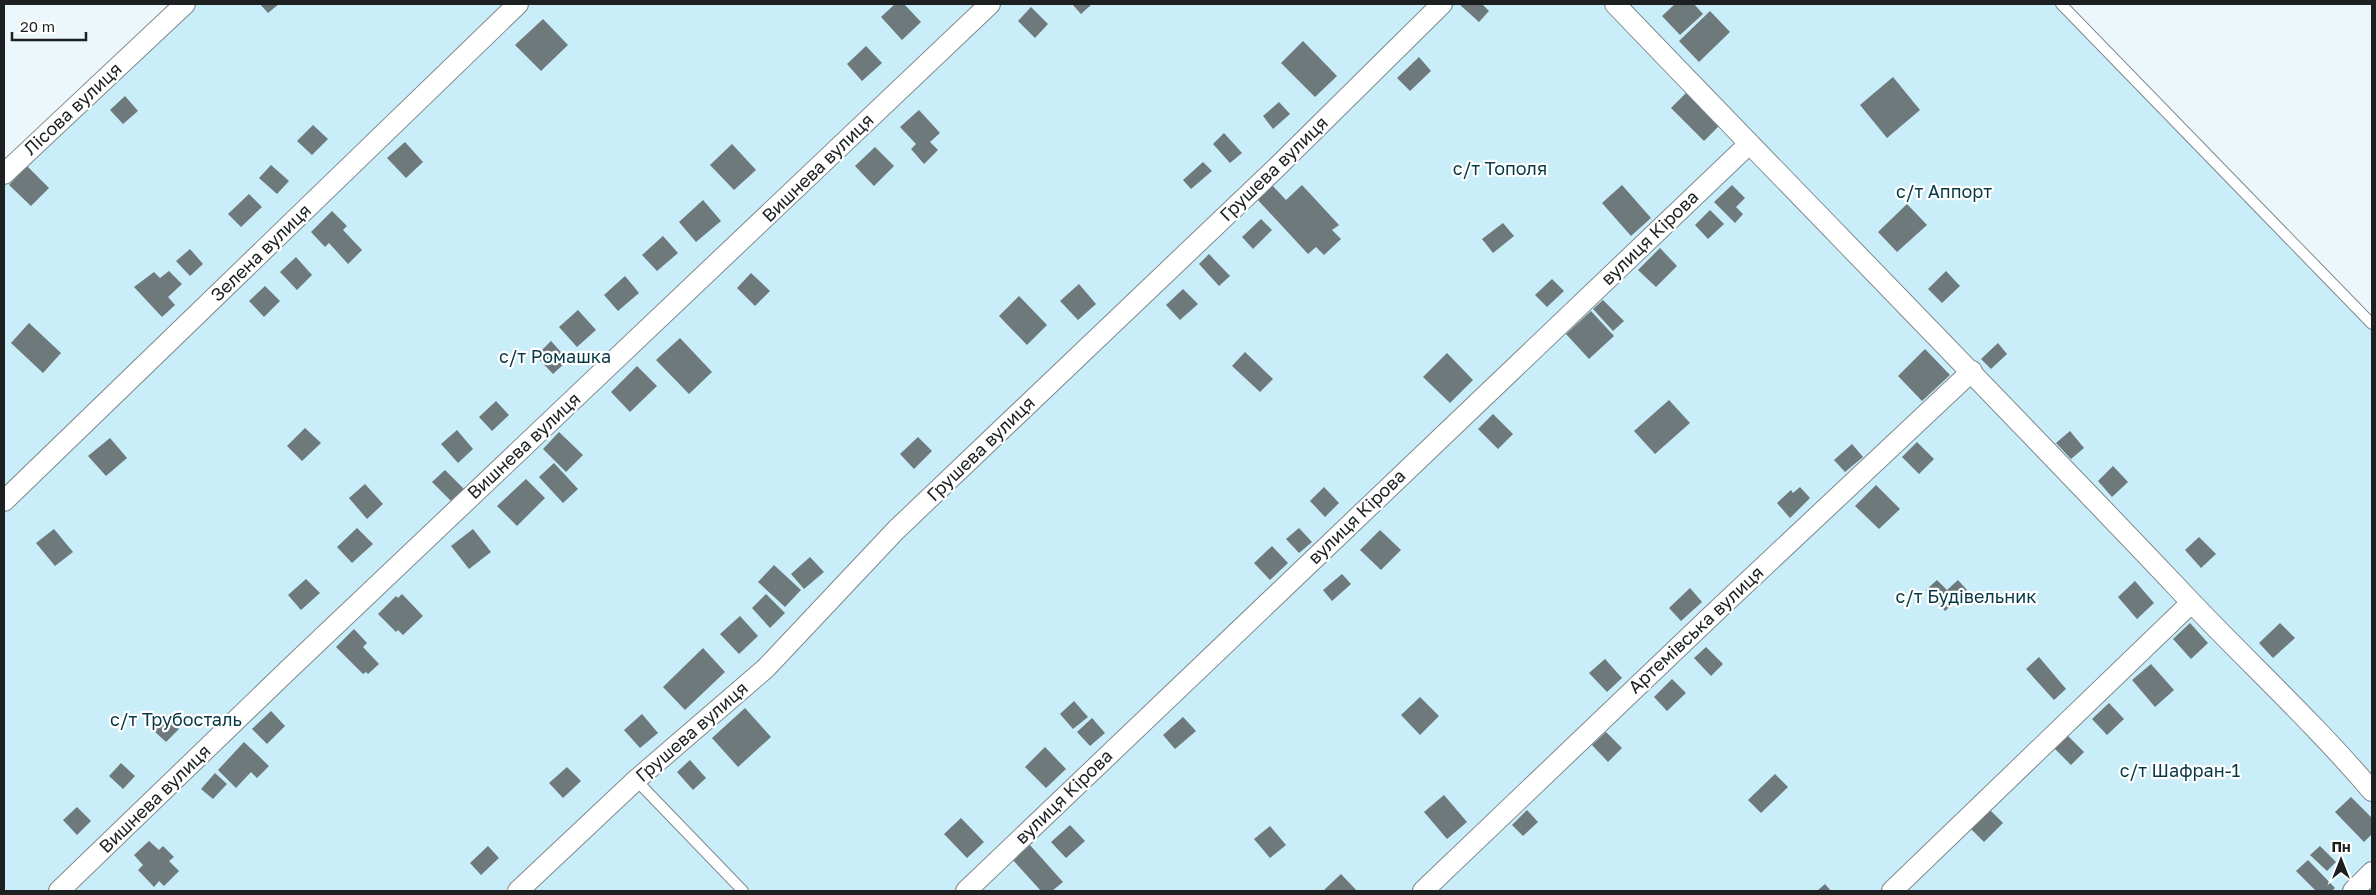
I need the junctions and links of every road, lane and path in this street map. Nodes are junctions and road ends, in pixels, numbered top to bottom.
1 (185, 4) edge
2 (518, 4) edge
3 (990, 4) edge
4 (1442, 4) edge
5 (1615, 4) edge
6 (2061, 4) edge
7 (1749, 144) junction
8 (4, 174) edge
9 (2372, 324) edge
10 (1972, 371) junction
11 (4, 502) edge
12 (2191, 603) junction
13 (636, 780) junction
14 (2372, 791) edge
15 (2372, 872) edge
16 (60, 891) edge
17 (518, 891) edge
18 (743, 891) edge
19 (966, 891) edge
20 (1422, 891) edge
21 (1892, 891) edge
22 (2353, 891) edge

1 - 8 street, Лісова вулиця
2 - 11 street, Зелена вулиця
3 - 16 street, Вишнева вулиця
4 - 13 street, Грушева вулиця
5 - 7 street
6 - 9 lane
7 - 10 street
7 - 19 street, вулиця Кірова
10 - 12 street
10 - 20 street, Артемівська вулиця
12 - 14 street
12 - 21 street
13 - 17 street, Грушева вулиця
13 - 18 lane
15 - 22 street

